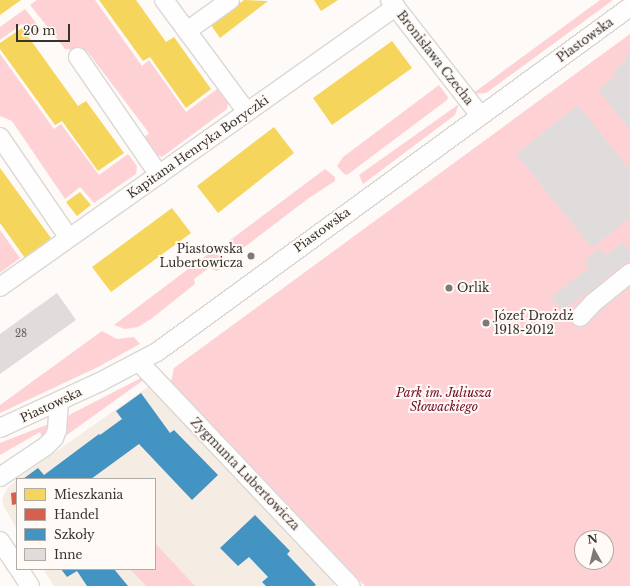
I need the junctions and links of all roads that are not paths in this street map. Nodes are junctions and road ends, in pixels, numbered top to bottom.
1 (164, 0) edge
2 (230, 0) edge
3 (393, 4) edge
4 (630, 7) edge
5 (187, 31) junction
6 (78, 57) dead end
7 (247, 112) junction
8 (480, 115) junction
9 (0, 137) edge
10 (158, 175) junction
11 (69, 238) junction
12 (630, 273) edge
13 (0, 287) edge
14 (580, 317) dead end
15 (139, 362) junction
16 (59, 402) junction
17 (0, 428) edge
18 (0, 477) edge
19 (0, 541) edge
20 (16, 565) edge
21 (20, 570) edge
22 (348, 585) edge
23 (30, 586) edge

1 - 5 street
2 - 5 street
3 - 7 street, Kapitana Henryka Boryczki
3 - 8 street, Bronisława Czecha
4 - 8 street, Piastowska
5 - 7 street
6 - 10 street
7 - 10 street, Kapitana Henryka Boryczki
8 - 15 street, Piastowska
9 - 11 street
10 - 11 street, Kapitana Henryka Boryczki
11 - 13 street, Kapitana Henryka Boryczki
12 - 14 street
15 - 16 street, Piastowska
15 - 22 street, Zygmunta Lubertowicza
16 - 17 street, Piastowska
16 - 18 street
19 - 20 street
21 - 23 street

